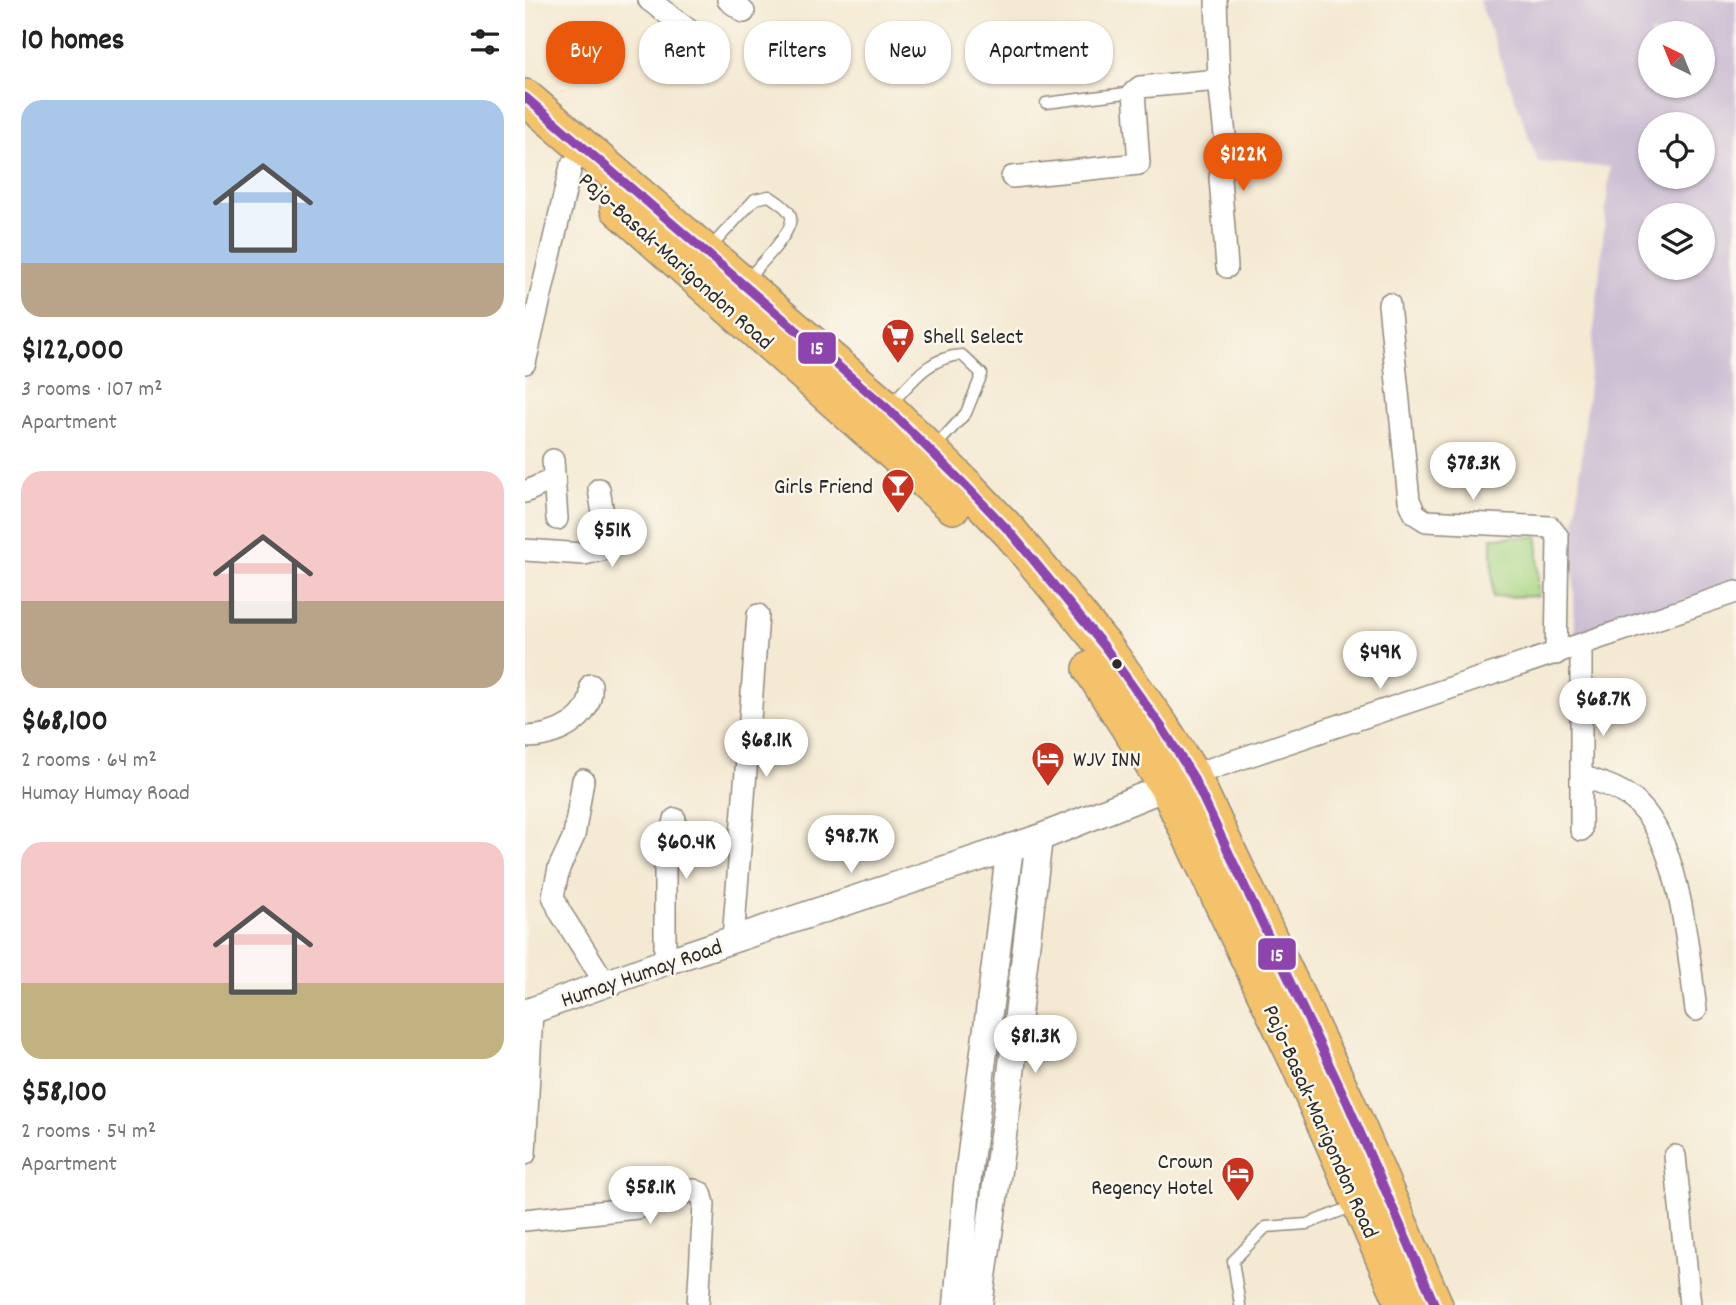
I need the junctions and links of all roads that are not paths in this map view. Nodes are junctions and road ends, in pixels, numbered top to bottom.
1 (649, 0) edge
2 (1216, 0) edge
3 (677, 21) edge
4 (1219, 80) junction
5 (1135, 92) junction
6 (525, 97) edge
7 (1046, 103) dead end
8 (525, 127) edge
9 (571, 166) junction
10 (1012, 177) dead end
11 (706, 252) junction
12 (1227, 267) dead end
13 (743, 284) junction
14 (1389, 304) dead end
15 (525, 363) edge
16 (887, 408) junction
17 (931, 452) junction
18 (599, 489) dead end
19 (525, 492) edge
20 (557, 519) dead end
21 (525, 550) edge
22 (1736, 592) edge
23 (758, 615) dead end
24 (1581, 645) junction
25 (1556, 654) junction
26 (591, 685) dead end
27 (525, 737) edge
28 (1582, 776) junction
29 (583, 780) dead end
30 (1180, 781) junction
31 (674, 819) dead end
32 (1581, 830) dead end
33 (1038, 838) junction
34 (1010, 847) junction
35 (733, 940) junction
36 (666, 962) junction
37 (606, 984) junction
38 (1696, 1010) dead end
39 (528, 1012) edge
40 (978, 1103) junction
41 (1007, 1107) junction
42 (525, 1154) edge
43 (1675, 1156) dead end
44 (1360, 1204) junction
45 (525, 1220) edge
46 (698, 1305) edge
47 (957, 1305) edge
48 (979, 1305) edge
49 (1240, 1305) edge
50 (1404, 1305) edge
51 (1435, 1305) edge
52 (1690, 1305) edge

1 - 3 street
2 - 4 street
4 - 5 street
4 - 12 street
5 - 7 lane
5 - 10 street
6 - 11 main road, Pajo-Basak-Marigondon Road
8 - 9 main road, Pajo-Basak-Marigondon Road
9 - 15 street
9 - 30 main road, Pajo-Basak-Marigondon Road
11 - 13 main road, Pajo-Basak-Marigondon Road
11 - 13 lane
13 - 16 main road, Pajo-Basak-Marigondon Road
14 - 25 street
16 - 17 main road, Pajo-Basak-Marigondon Road
16 - 17 lane
17 - 30 main road, Pajo-Basak-Marigondon Road
18 - 21 street
19 - 20 street
22 - 24 street
23 - 35 street
24 - 25 street
24 - 28 street
25 - 30 street
26 - 27 street
28 - 32 street
28 - 38 street
29 - 37 street
30 - 33 street, Humay Humay Road
30 - 44 main road, Pajo-Basak-Marigondon Road
30 - 51 main road, Pajo-Basak-Marigondon Road
31 - 36 street
33 - 34 street, Humay Humay Road
33 - 41 street
34 - 35 street, Humay Humay Road
34 - 40 street
35 - 36 street, Humay Humay Road
36 - 37 street, Humay Humay Road
37 - 39 street, Humay Humay Road
39 - 42 street
40 - 41 street
40 - 47 street
41 - 48 street
43 - 52 street
44 - 49 lane
44 - 50 main road, Pajo-Basak-Marigondon Road
45 - 46 street

